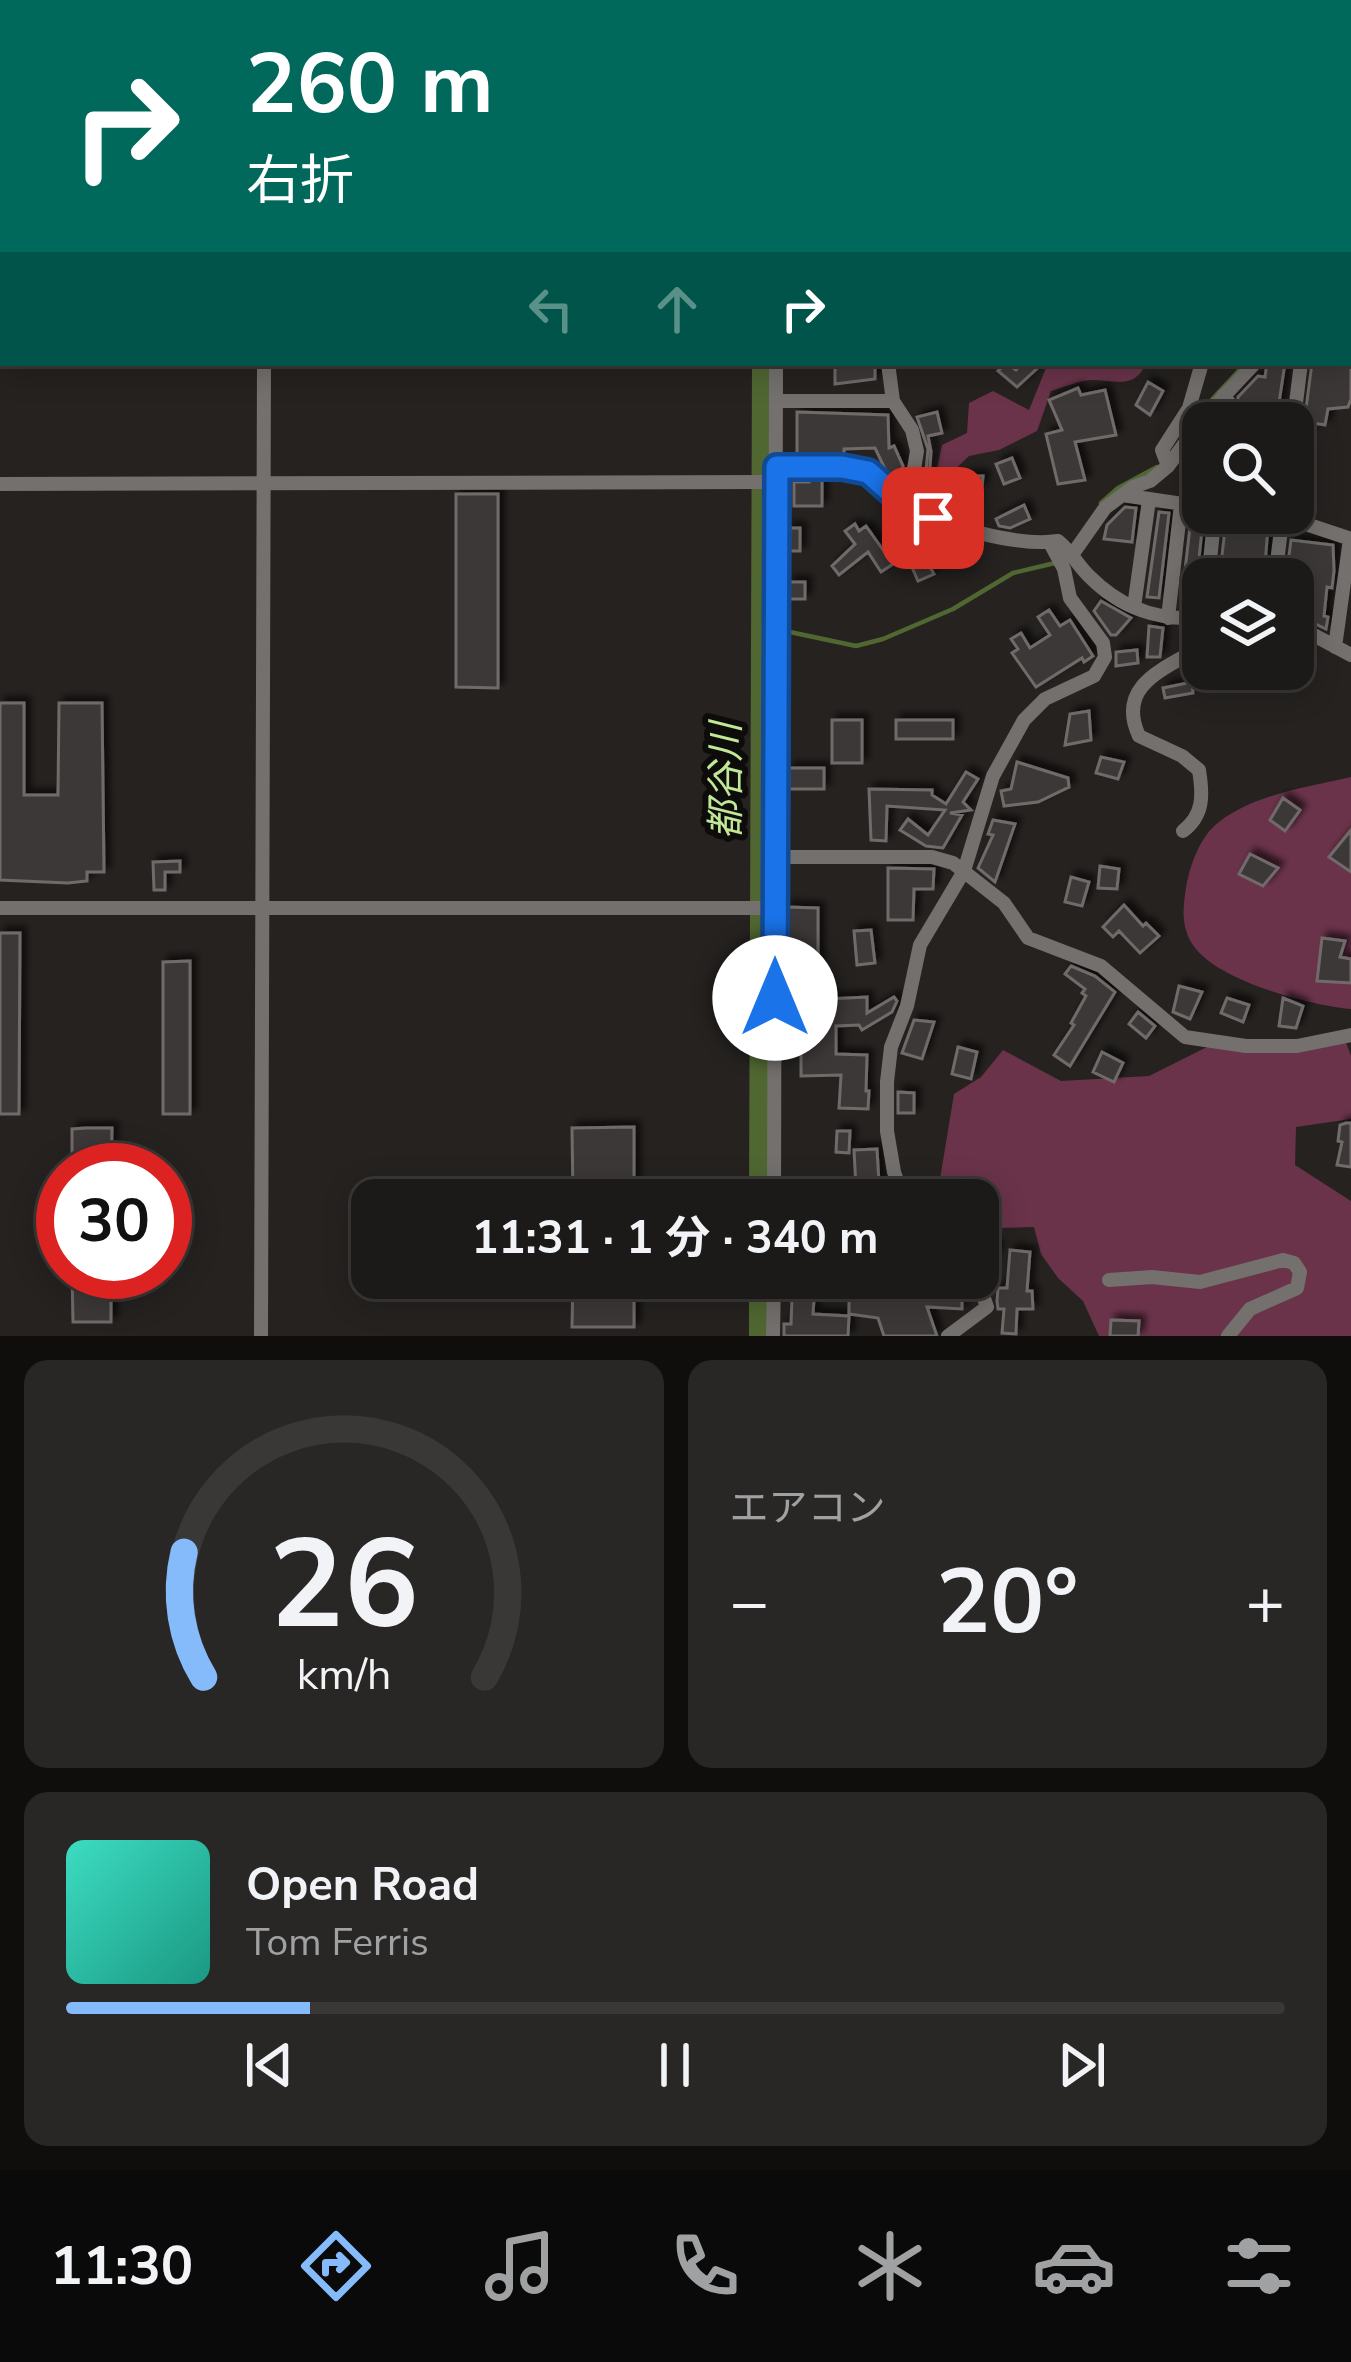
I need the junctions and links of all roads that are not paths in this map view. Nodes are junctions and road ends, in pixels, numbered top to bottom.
1 (264, 366) edge
2 (776, 366) edge
3 (888, 366) edge
4 (1201, 366) edge
5 (1252, 366) edge
6 (1301, 366) edge
7 (1224, 395) junction
8 (893, 400) junction
9 (776, 401) junction
10 (1227, 402) edge
11 (1296, 402) edge
12 (1166, 461) junction
13 (771, 479) junction
14 (263, 483) junction
15 (0, 484) edge
16 (1122, 494) junction
17 (1148, 500) junction
18 (903, 503) junction
19 (1181, 504) joint
20 (1314, 526) edge
21 (1350, 539) edge
22 (1050, 543) junction
23 (1072, 555) junction
24 (1134, 607) junction
25 (1168, 618) junction
26 (1182, 618) edge
27 (1314, 636) edge
28 (1335, 647) junction
29 (1351, 655) edge
30 (1182, 658) edge
31 (1184, 831) dead end
32 (775, 857) junction
33 (964, 871) junction
34 (0, 908) edge
35 (261, 908) junction
36 (767, 909) junction
37 (1351, 1035) edge
38 (773, 1179) edge
39 (896, 1179) edge
40 (1109, 1280) dead end
41 (772, 1299) edge
42 (985, 1299) edge
43 (768, 1334) edge
44 (260, 1336) edge
45 (948, 1336) edge
46 (1228, 1336) edge

1 - 14 street
2 - 9 street
3 - 8 street
4 - 12 street
5 - 7 street
6 - 11 street
7 - 10 street
7 - 12 street
8 - 9 street
8 - 18 street
9 - 13 street
12 - 16 street
13 - 14 street
13 - 18 street
13 - 32 street
14 - 15 street
14 - 35 street
16 - 17 street
16 - 23 street
17 - 19 street
17 - 24 street
18 - 22 street
19 - 25 street
20 - 21 street
21 - 28 street
22 - 23 street
22 - 33 street
23 - 24 street
24 - 25 street
25 - 26 street
27 - 28 street
28 - 29 street
30 - 31 street
32 - 33 street
32 - 36 street
33 - 37 street
33 - 39 street
34 - 35 street
35 - 36 street
35 - 44 street
36 - 38 street
40 - 46 street
41 - 43 street
42 - 45 street

